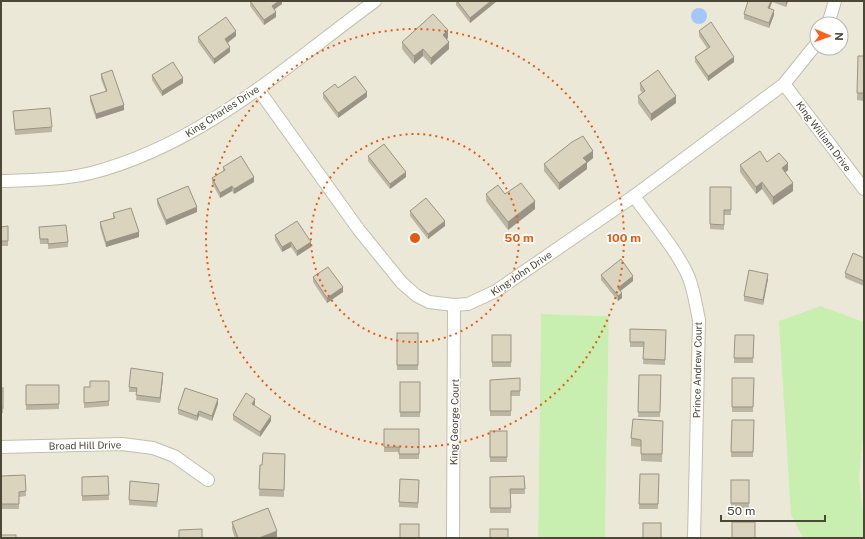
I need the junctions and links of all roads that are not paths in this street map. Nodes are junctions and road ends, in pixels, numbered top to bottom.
1 (375, 1) edge
2 (835, 1) edge
3 (830, 16) edge
4 (809, 53) edge
5 (784, 84) junction
6 (258, 89) junction
7 (1, 181) edge
8 (864, 189) edge
9 (634, 196) junction
10 (454, 305) junction
11 (1, 447) edge
12 (208, 480) dead end
13 (453, 538) edge
14 (694, 538) edge

1 - 6 street, King Charles Drive
2 - 3 street
4 - 5 street, King John Drive
5 - 8 street, King William Drive
5 - 9 street, King John Drive
6 - 7 street, King Charles Drive
6 - 10 street, King John Drive
9 - 10 street, King John Drive
9 - 14 street, Prince Andrew Court
10 - 13 street, King George Court
11 - 12 street, Broad Hill Drive

